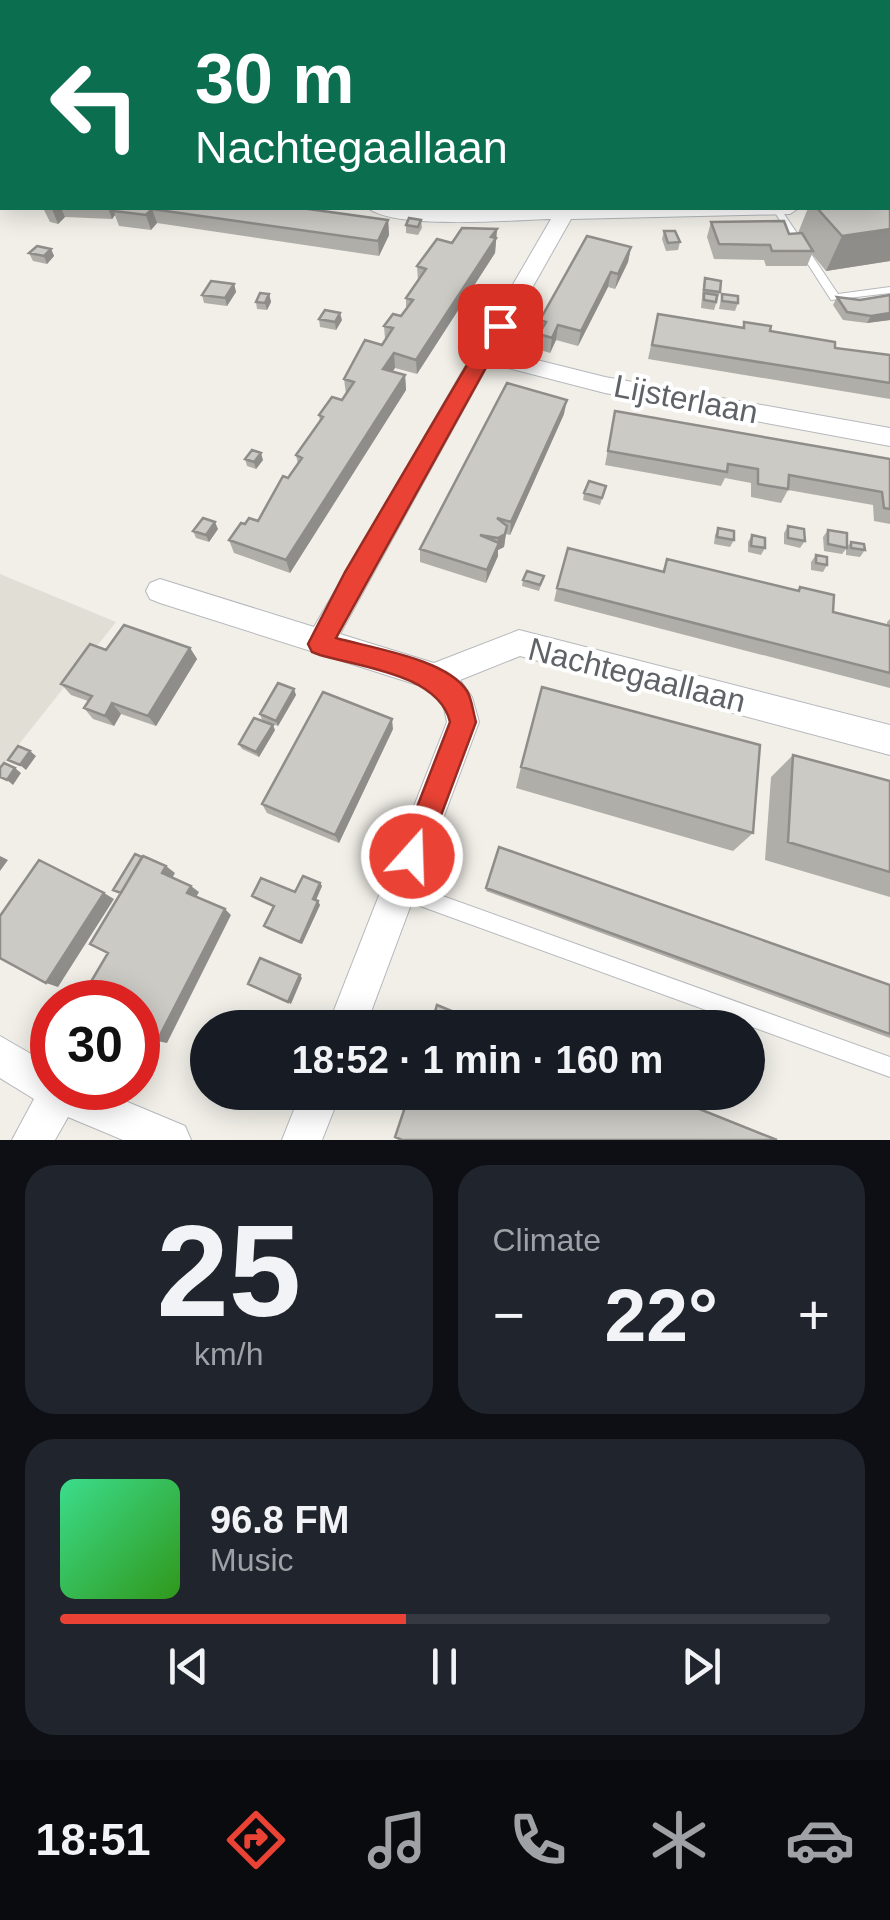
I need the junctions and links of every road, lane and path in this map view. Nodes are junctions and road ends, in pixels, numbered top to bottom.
1 (392, 210) edge
2 (705, 210) edge
3 (777, 210) edge
4 (564, 214) junction
5 (890, 290) edge
6 (483, 354) junction
7 (890, 437) edge
8 (160, 591) dead end
9 (320, 644) junction
10 (434, 677) junction
11 (890, 740) edge
12 (400, 890) junction
13 (353, 1010) edge
14 (0, 1056) edge
15 (890, 1067) edge
16 (30, 1074) edge
17 (50, 1110) edge
18 (102, 1110) edge
19 (314, 1110) edge
20 (32, 1140) edge
21 (172, 1140) edge
22 (302, 1140) edge

1 - 4 street
2 - 4 street
3 - 5 lane
4 - 6 street
6 - 7 street, Lijsterlaan
6 - 9 street
8 - 9 street
9 - 10 street
10 - 11 street, Nachtegaallaan
10 - 12 street
12 - 13 street
12 - 15 lane
14 - 16 street
17 - 20 street
18 - 21 street
19 - 22 street

